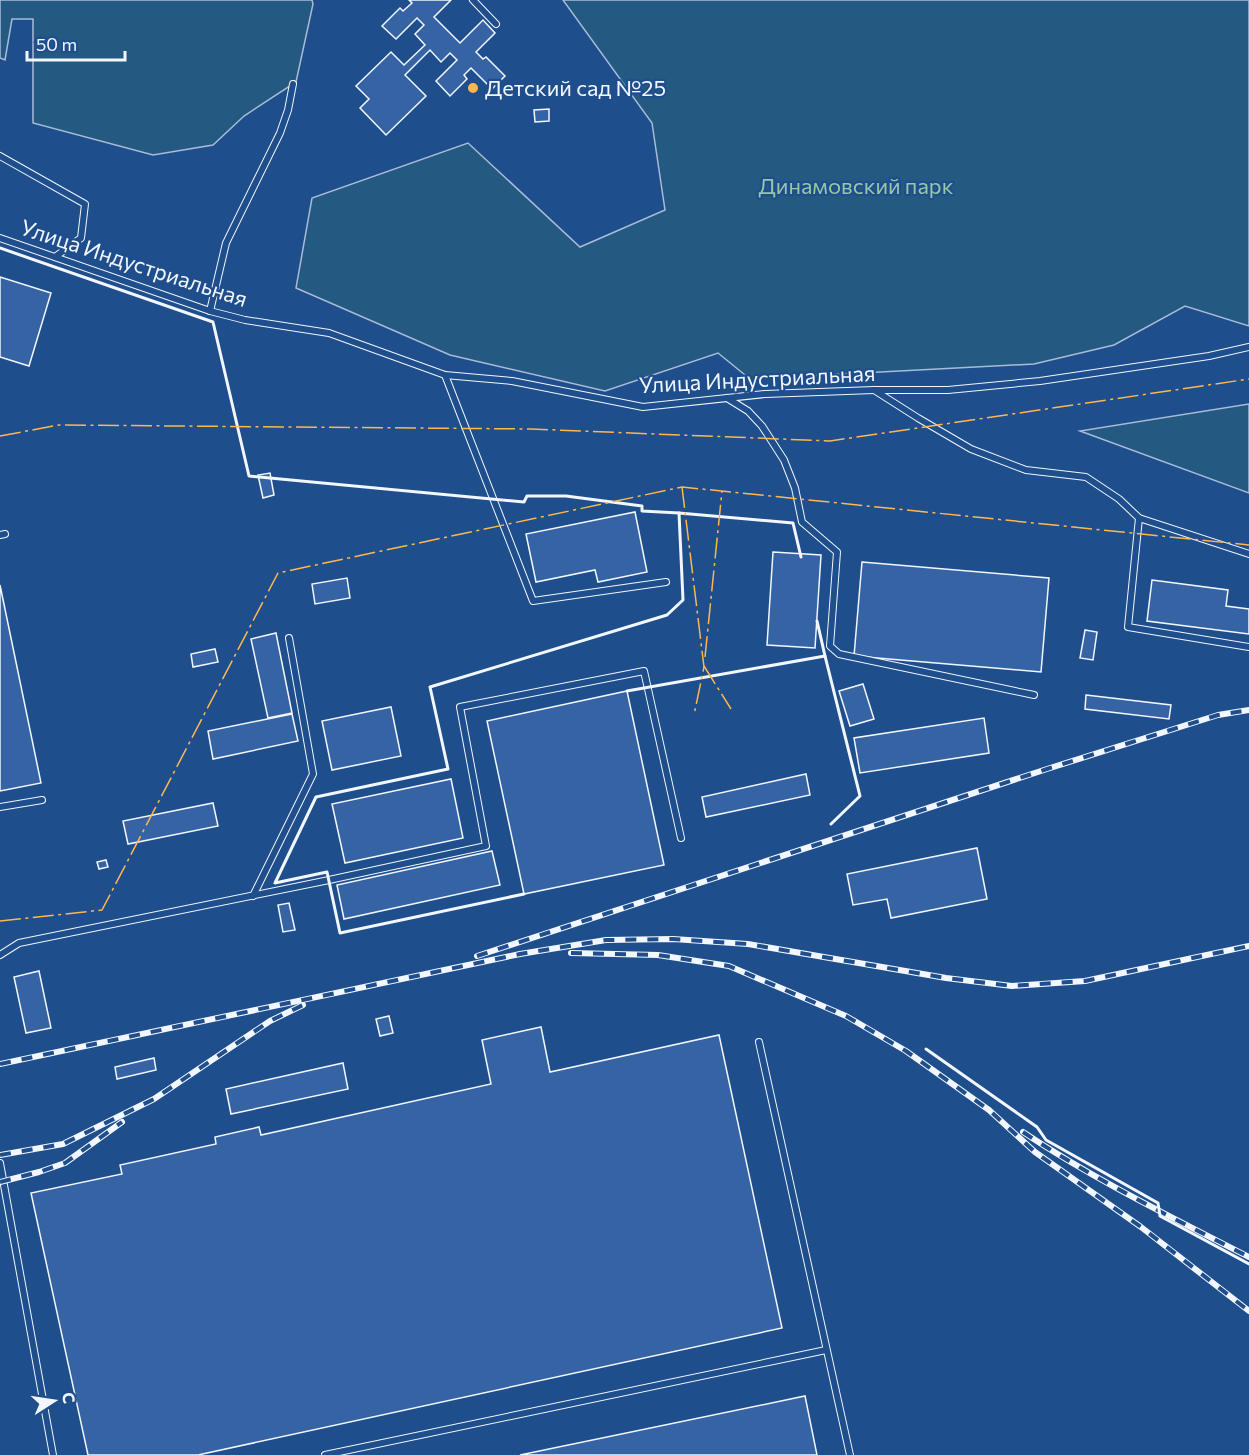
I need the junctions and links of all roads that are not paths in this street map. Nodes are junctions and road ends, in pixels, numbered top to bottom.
1 (473, 0) edge
2 (496, 24) dead end
3 (293, 84) dead end
4 (0, 156) edge
5 (0, 238) edge
6 (55, 257) junction
7 (210, 311) junction
8 (1249, 347) edge
9 (445, 375) junction
10 (874, 390) junction
11 (726, 398) junction
12 (1139, 518) junction
13 (1249, 554) edge
14 (666, 582) dead end
15 (289, 638) dead end
16 (1249, 647) edge
17 (1035, 695) dead end
18 (42, 800) dead end
19 (0, 807) edge
20 (681, 838) dead end
21 (253, 896) junction
22 (0, 955) edge
23 (759, 1042) dead end
24 (0, 1163) edge
25 (826, 1350) junction
26 (53, 1455) edge
27 (325, 1455) edge
28 (850, 1455) edge

1 - 2 lane
3 - 7 lane
4 - 6 lane
5 - 6 lane, Улица Индустриальная
6 - 7 lane, Улица Индустриальная
7 - 9 lane, Улица Индустриальная
8 - 10 lane, Улица Индустриальная
9 - 11 lane, Улица Индустриальная
9 - 14 lane
10 - 11 lane, Улица Индустриальная
10 - 12 lane
11 - 17 lane
12 - 13 lane
12 - 16 lane
15 - 21 lane
18 - 19 lane
20 - 21 lane
21 - 22 lane
23 - 25 lane
24 - 26 lane
25 - 27 lane
25 - 28 lane

